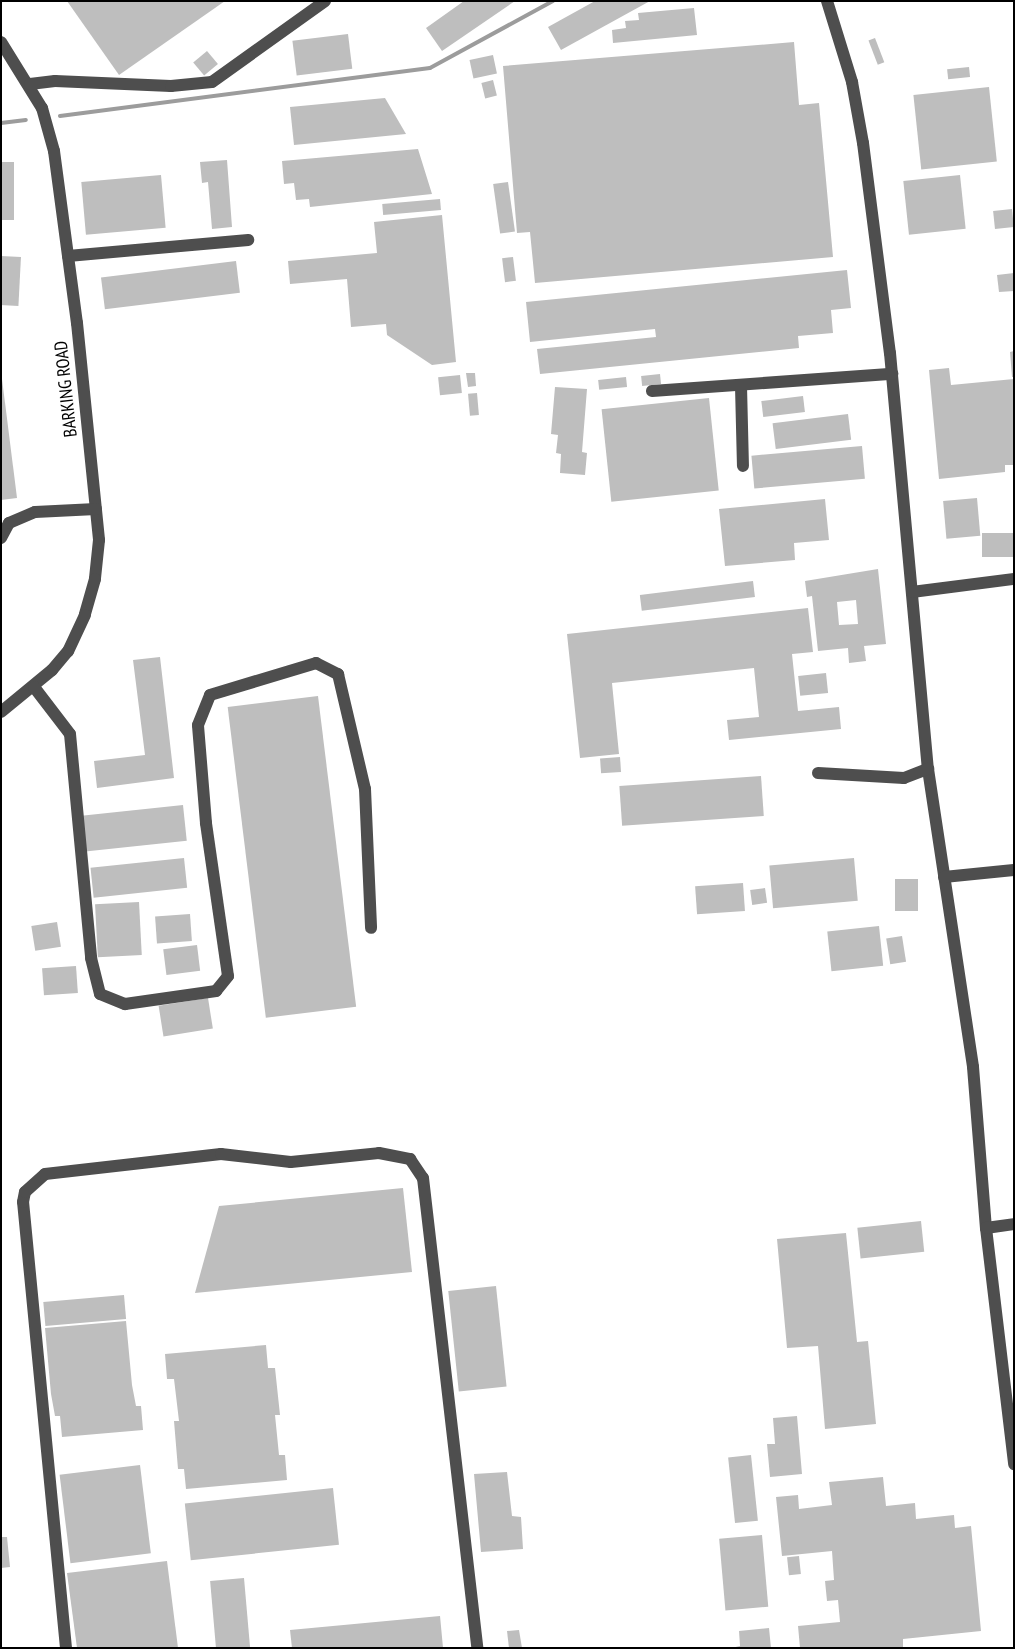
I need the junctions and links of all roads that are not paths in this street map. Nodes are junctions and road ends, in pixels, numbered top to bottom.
1 (325, 1) edge
2 (827, 1) edge
3 (1, 42) edge
4 (30, 84) junction
5 (248, 240) dead end
6 (68, 256) junction
7 (892, 374) junction
8 (741, 386) junction
9 (652, 391) dead end
10 (743, 466) dead end
11 (96, 509) junction
12 (1, 538) edge
13 (1014, 579) edge
14 (912, 592) junction
15 (34, 687) junction
16 (1, 712) edge
17 (928, 769) junction
18 (818, 773) dead end
19 (1014, 870) edge
20 (944, 877) junction
21 (371, 928) dead end
22 (1014, 1224) edge
23 (986, 1228) junction
24 (1014, 1459) edge
25 (1014, 1464) edge
26 (66, 1648) edge
27 (477, 1648) edge

1 - 4 street
2 - 7 street
3 - 4 street, BARKING ROAD
4 - 6 street, BARKING ROAD
5 - 6 street
6 - 11 street, BARKING ROAD
7 - 8 street
7 - 14 street
8 - 9 street
8 - 10 street
11 - 12 street
11 - 15 street, BARKING ROAD
13 - 14 street
14 - 17 street
15 - 16 street, BARKING ROAD
15 - 21 street
17 - 18 street
17 - 20 street
19 - 20 street
20 - 23 street
22 - 23 street
23 - 24 street
24 - 25 street
26 - 27 street

